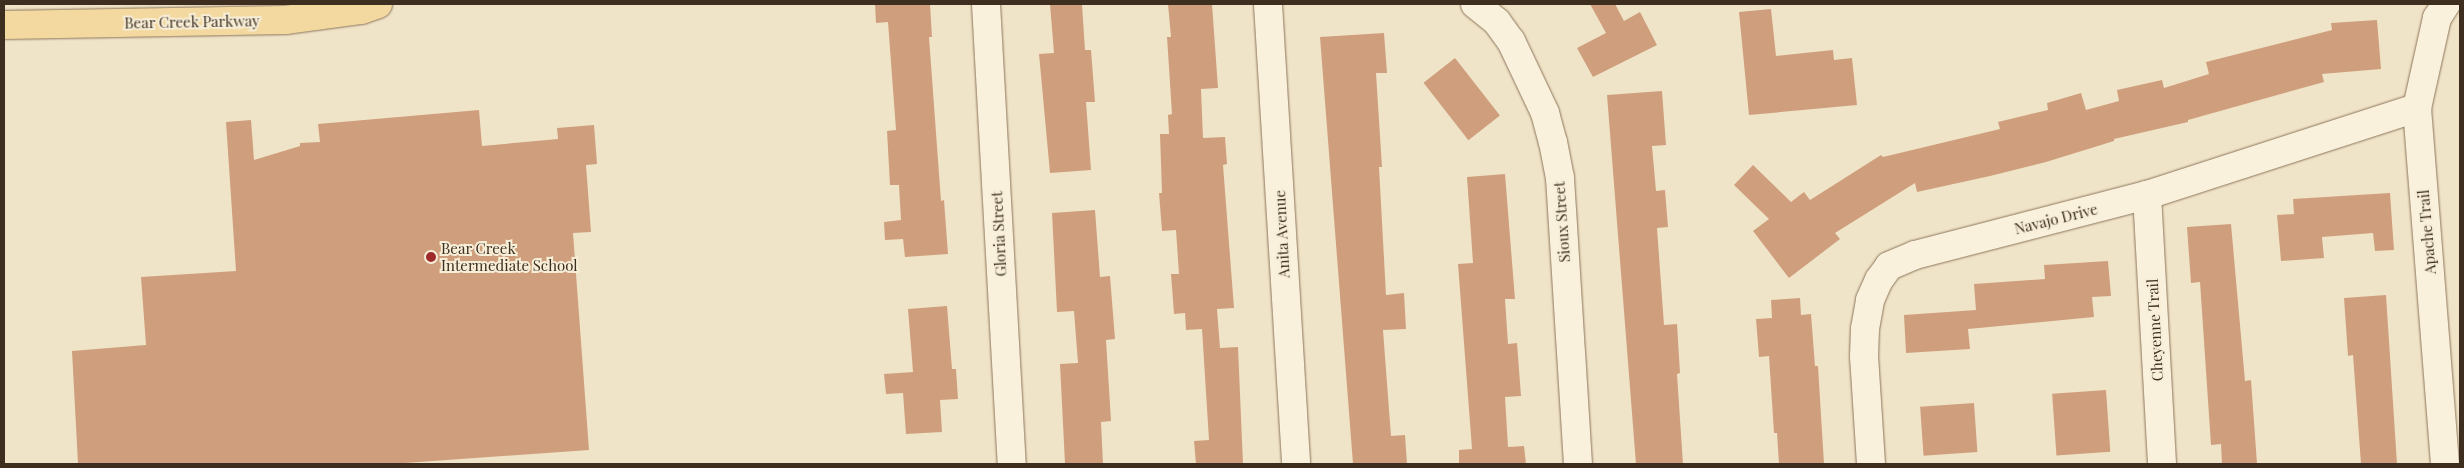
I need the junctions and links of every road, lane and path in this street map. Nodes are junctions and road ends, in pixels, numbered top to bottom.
1 (378, 4) edge
2 (986, 4) edge
3 (1268, 4) edge
4 (1475, 4) edge
5 (2446, 4) edge
6 (4, 25) edge
7 (2417, 108) junction
8 (2147, 195) junction
9 (1012, 464) edge
10 (1296, 464) edge
11 (1578, 464) edge
12 (1871, 464) edge
13 (2162, 464) edge
14 (2445, 464) edge

1 - 6 main road, Bear Creek Parkway
2 - 9 street, Gloria Street
3 - 10 street, Anita Avenue
4 - 11 street, Sioux Street
5 - 7 street, Apache Trail
7 - 8 street, Navajo Drive
7 - 14 street, Apache Trail
8 - 12 street, Navajo Drive
8 - 13 street, Cheyenne Trail

